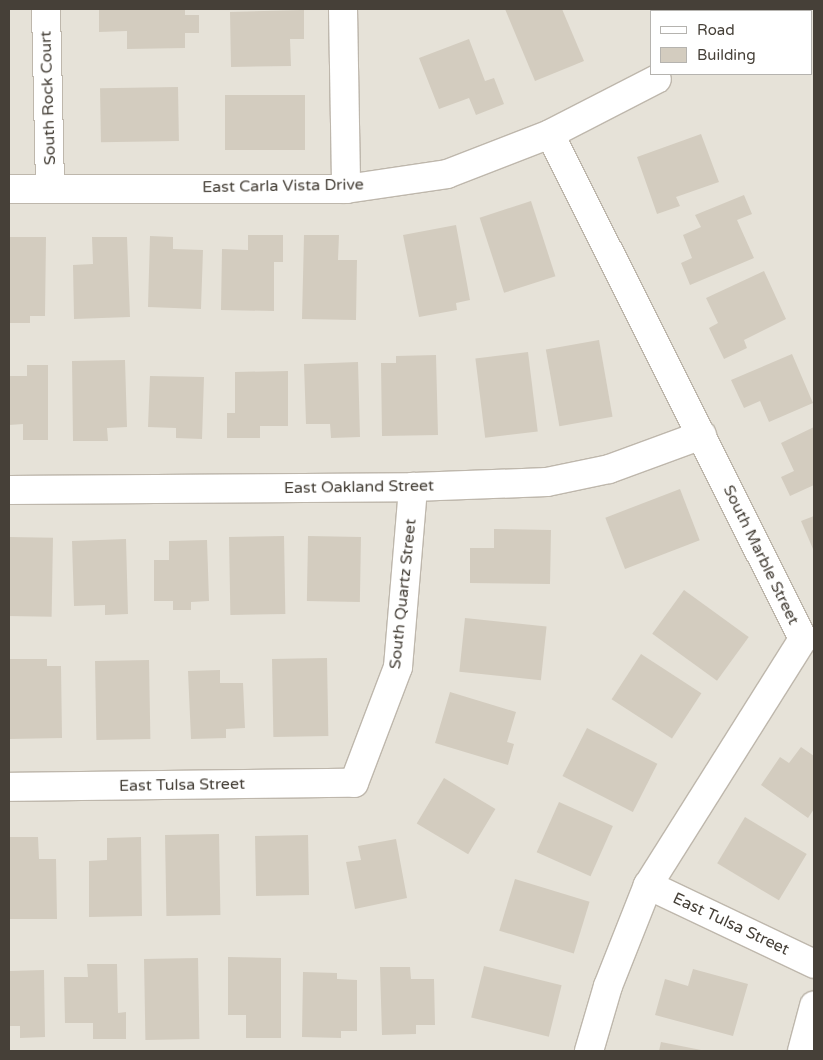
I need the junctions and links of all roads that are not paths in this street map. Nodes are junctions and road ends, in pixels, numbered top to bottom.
1 (46, 9) edge
2 (344, 9) edge
3 (657, 78) dead end
4 (550, 134) junction
5 (50, 187) junction
6 (9, 189) edge
7 (346, 189) junction
8 (702, 435) junction
9 (412, 488) junction
10 (9, 490) edge
11 (354, 783) joint
12 (9, 787) edge
13 (648, 885) junction
14 (814, 964) edge
15 (814, 1006) edge
16 (589, 1051) edge
17 (802, 1051) edge

1 - 5 street, South Rock Court
2 - 7 street
3 - 4 street, East Carla Vista Drive
4 - 7 street, East Carla Vista Drive
4 - 8 street, South Marble Street
5 - 6 street, East Carla Vista Drive
5 - 7 street, East Carla Vista Drive
8 - 9 street, East Oakland Street
8 - 13 street, South Marble Street
9 - 10 street, East Oakland Street
9 - 11 street, South Quartz Street
11 - 12 street, East Tulsa Street
13 - 14 street, East Tulsa Street
13 - 16 street, South Marble Street
15 - 17 street

